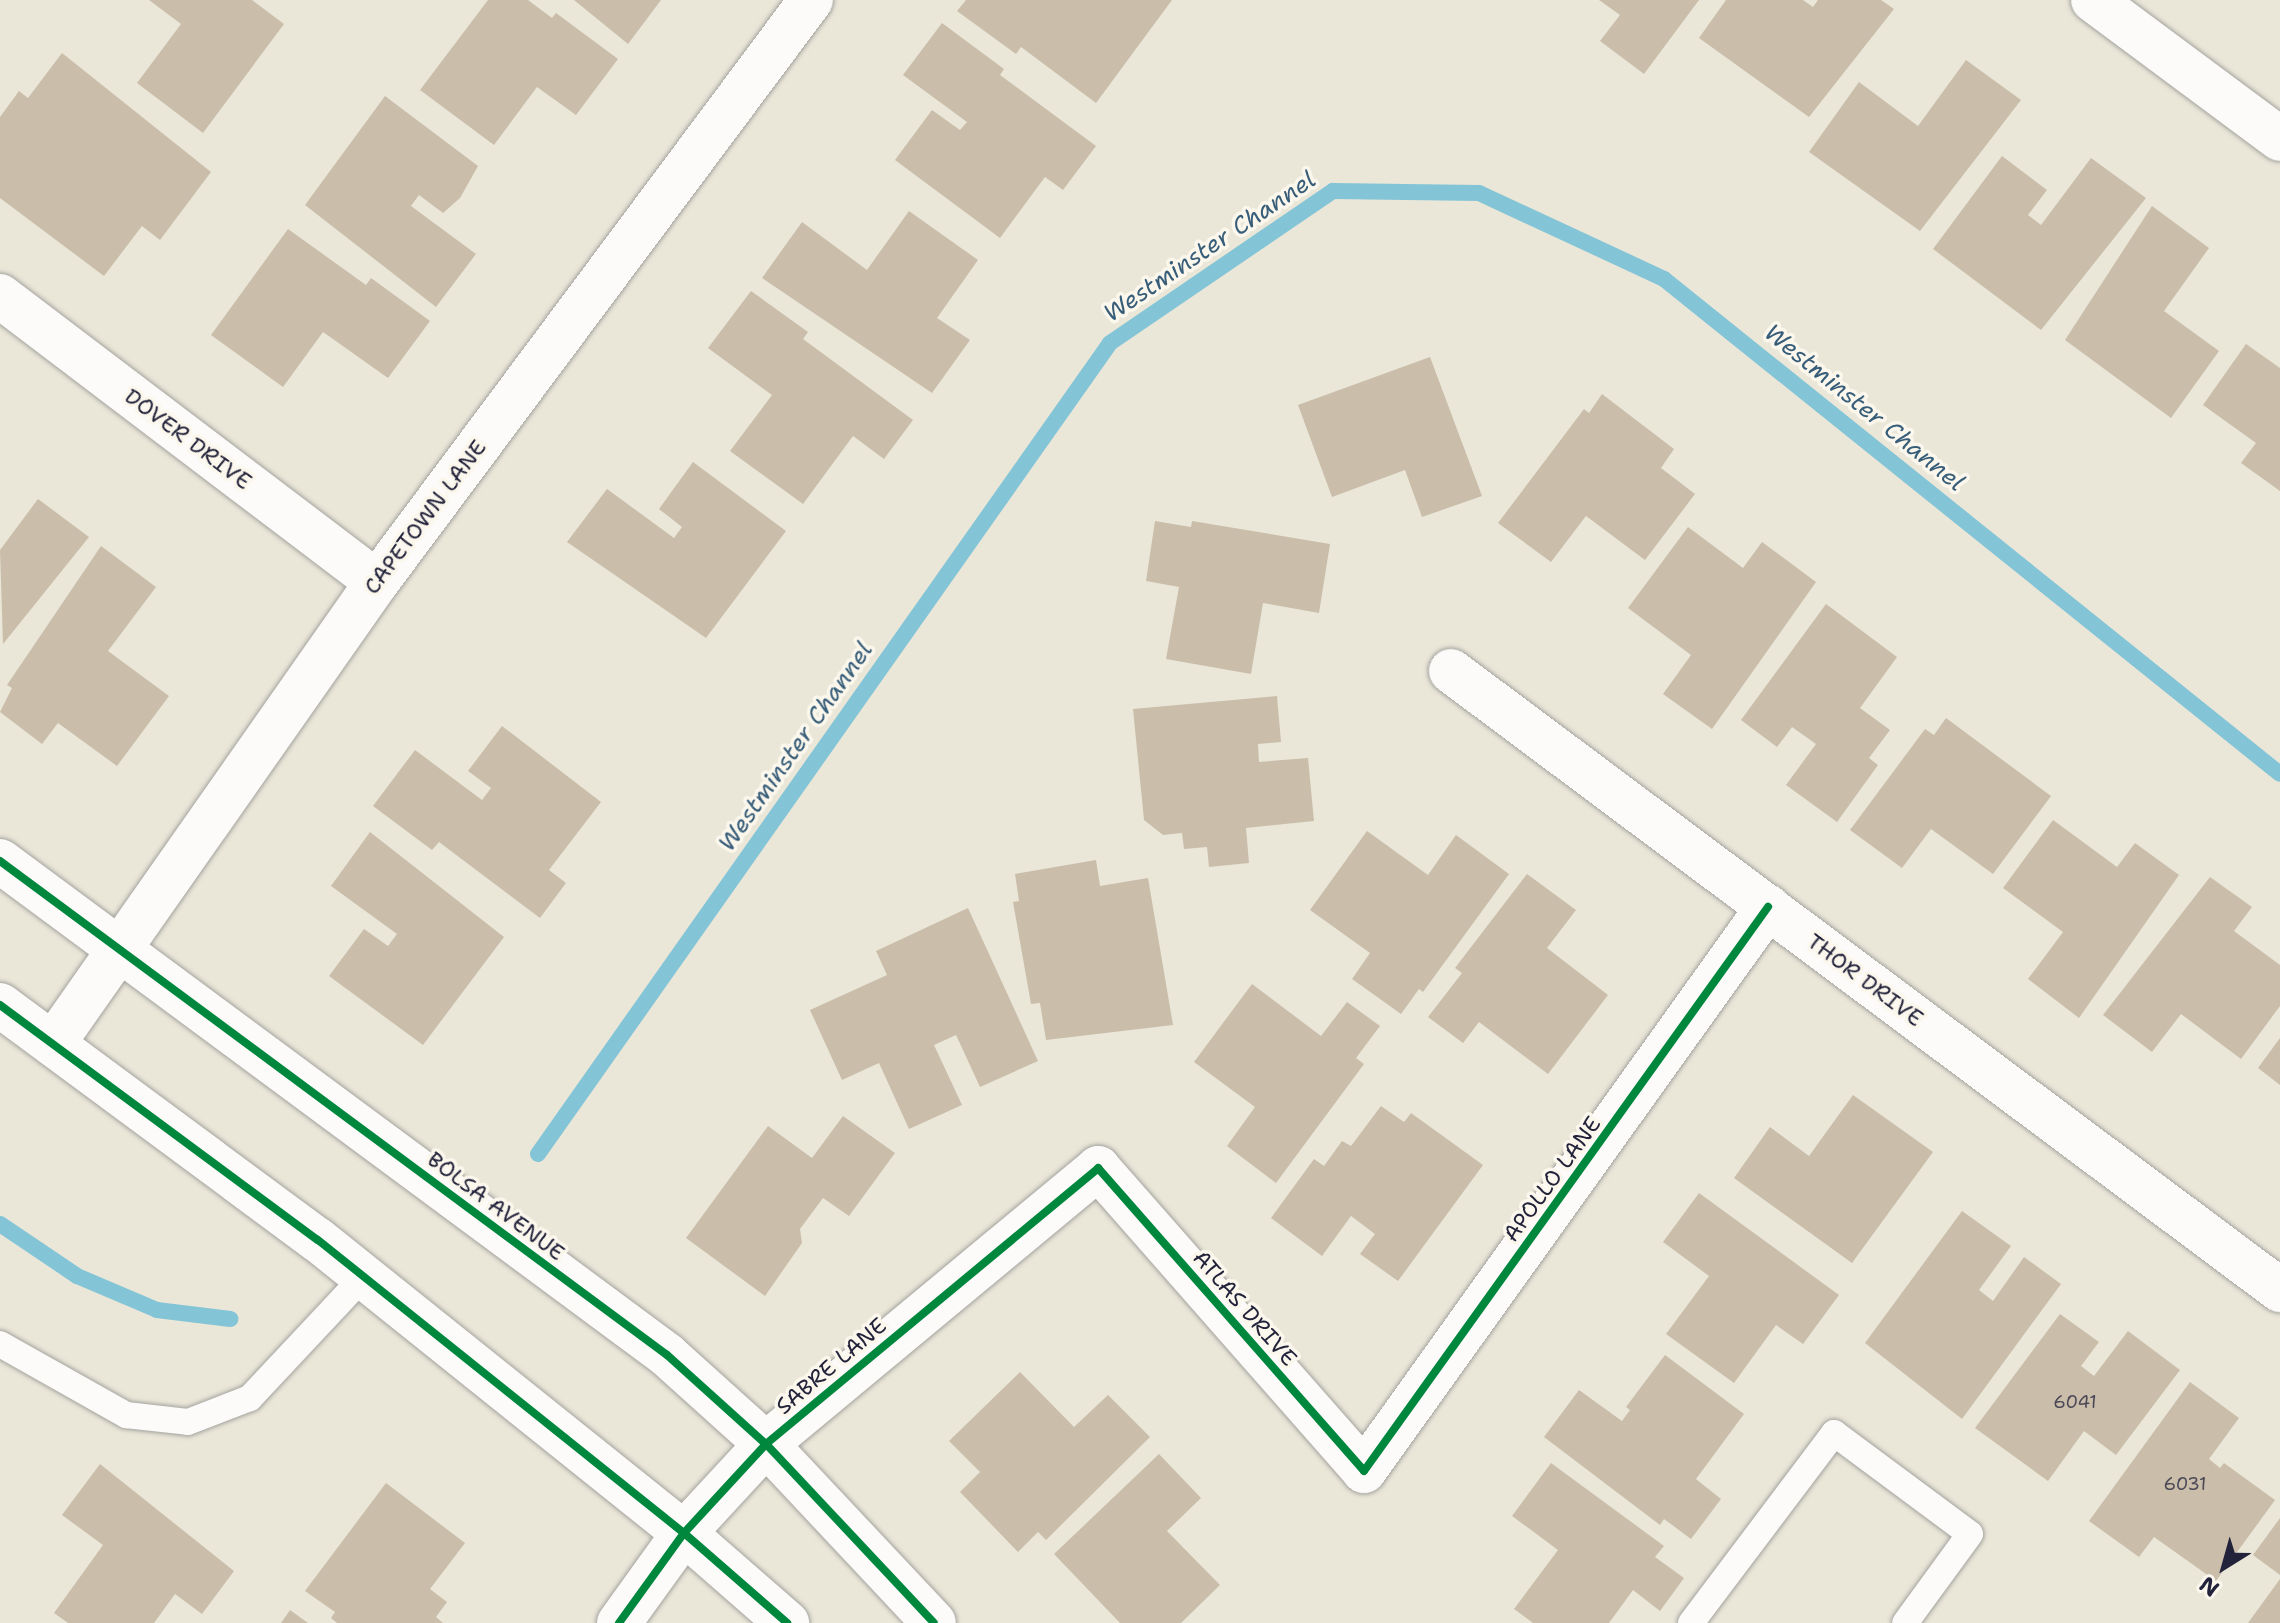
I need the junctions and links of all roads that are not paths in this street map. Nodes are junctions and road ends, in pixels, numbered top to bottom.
1 (811, 0) edge
2 (2093, 0) edge
3 (2280, 139) edge
4 (0, 296) edge
5 (377, 582) junction
6 (1451, 671) dead end
7 (0, 861) edge
8 (1768, 907) junction
9 (118, 948) junction
10 (0, 1005) edge
11 (53, 1044) junction
12 (1098, 1168) joint
13 (364, 1276) junction
14 (2280, 1290) edge
15 (0, 1344) edge
16 (766, 1444) junction
17 (1364, 1471) joint
18 (684, 1533) junction
19 (619, 1623) edge
20 (787, 1623) edge
21 (934, 1623) edge
22 (1691, 1623) edge
23 (1905, 1623) edge

1 - 5 street, CAPETOWN LANE
2 - 3 street
4 - 5 street, DOVER DRIVE
5 - 9 street, CAPETOWN LANE
6 - 8 street, THOR DRIVE
7 - 9 street, BOLSA AVENUE
8 - 14 street, THOR DRIVE
8 - 17 street, APOLLO LANE
9 - 11 street, CAPETOWN LANE
9 - 16 street, BOLSA AVENUE
10 - 11 street
11 - 13 street
12 - 16 street, SABRE LANE
12 - 17 street, ATLAS DRIVE
13 - 15 lane
13 - 18 street
16 - 18 street, SABRE LANE
16 - 21 street, BOLSA AVENUE
18 - 19 street, SABRE LANE
18 - 20 street
22 - 23 lane

